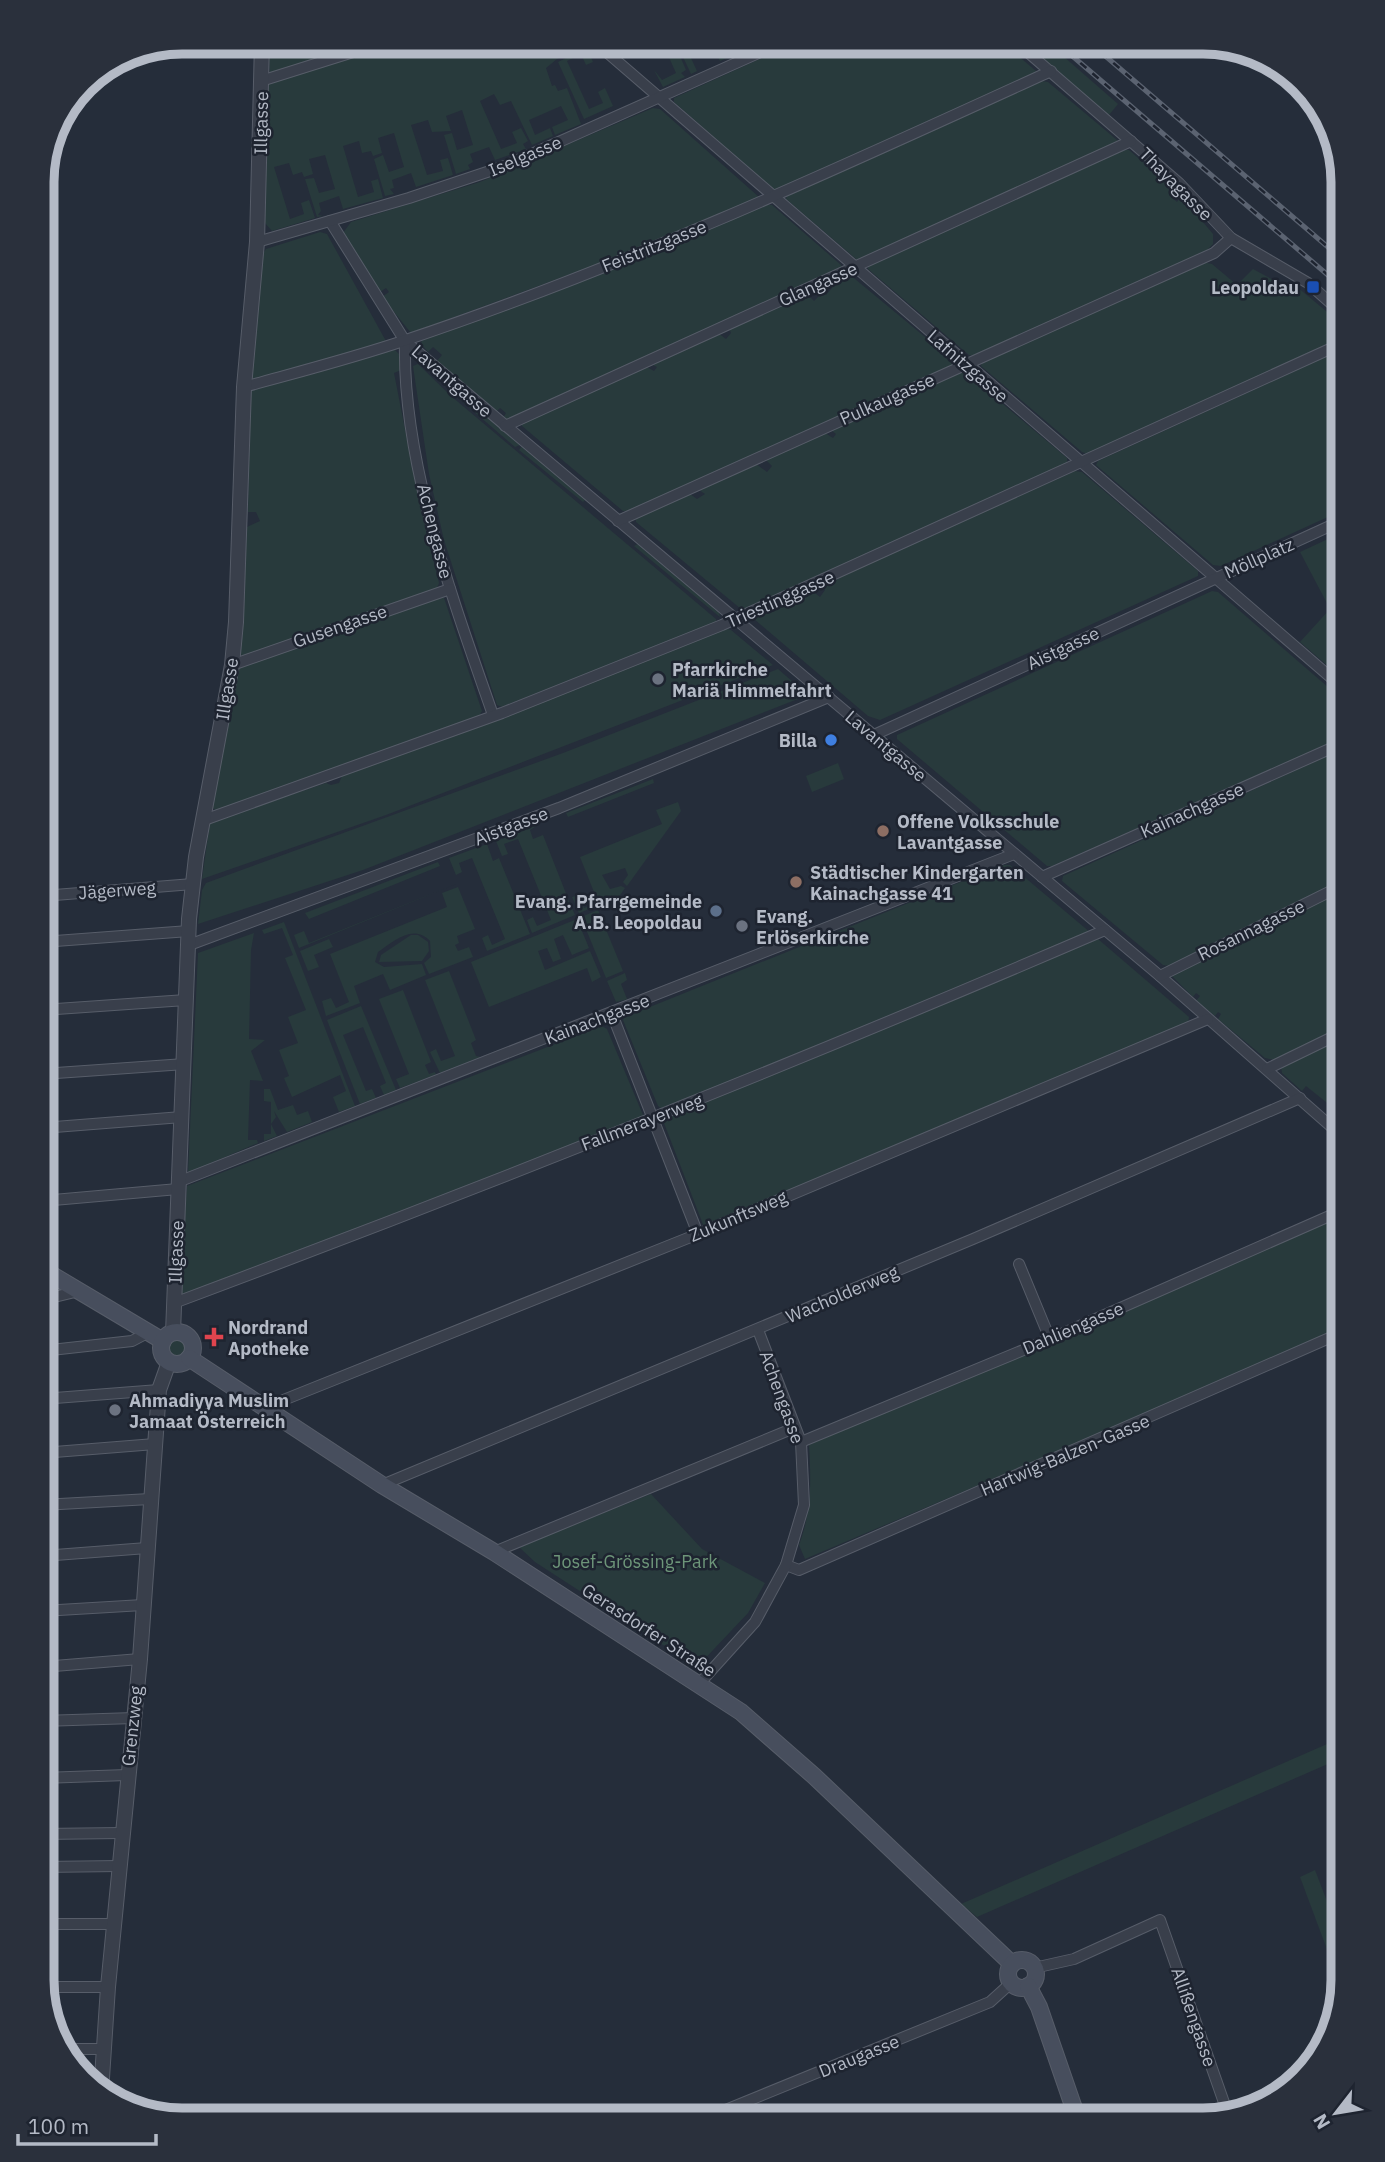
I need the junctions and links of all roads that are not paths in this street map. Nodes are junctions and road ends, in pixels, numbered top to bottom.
1 (262, 55) edge
2 (344, 55) edge
3 (609, 55) edge
4 (753, 55) edge
5 (1032, 55) edge
6 (1051, 71) junction
7 (261, 81) junction
8 (656, 97) junction
9 (1132, 141) junction
10 (772, 198) junction
11 (330, 221) junction
12 (1231, 238) junction
13 (257, 242) junction
14 (853, 268) junction
15 (1331, 303) edge
16 (405, 341) junction
17 (1331, 349) edge
18 (966, 364) junction
19 (244, 387) junction
20 (505, 426) junction
21 (1079, 463) junction
22 (618, 521) junction
23 (1331, 525) edge
24 (1214, 578) junction
25 (450, 589) junction
26 (735, 619) junction
27 (232, 665) junction
28 (1331, 678) edge
29 (829, 697) junction
30 (493, 715) junction
31 (874, 735) junction
32 (1331, 748) edge
33 (204, 820) junction
34 (1014, 854) junction
35 (1042, 877) junction
36 (192, 884) junction
37 (1331, 891) edge
38 (55, 895) edge
39 (1105, 930) junction
40 (189, 938) junction
41 (55, 943) edge
42 (1160, 976) junction
43 (186, 1000) junction
44 (55, 1009) edge
45 (612, 1014) junction
46 (1208, 1019) junction
47 (1331, 1038) edge
48 (185, 1064) junction
49 (1267, 1069) junction
50 (55, 1073) edge
51 (1300, 1098) junction
52 (182, 1117) junction
53 (652, 1118) junction
54 (1331, 1126) edge
55 (54, 1127) edge
56 (178, 1185) junction
57 (54, 1200) edge
58 (1331, 1215) edge
59 (698, 1234) junction
60 (1019, 1264) dead end
61 (54, 1277) edge
62 (79, 1292) junction
63 (54, 1297) edge
64 (174, 1303) junction
65 (758, 1330) junction
66 (149, 1332) junction
67 (168, 1337) junction
68 (1331, 1337) edge
69 (1050, 1339) junction
70 (54, 1350) edge
71 (189, 1358) junction
72 (169, 1362) junction
73 (159, 1390) junction
74 (54, 1398) edge
75 (266, 1407) junction
76 (794, 1428) junction
77 (801, 1442) junction
78 (155, 1444) junction
79 (54, 1452) edge
80 (382, 1485) junction
81 (150, 1499) junction
82 (54, 1505) edge
83 (147, 1548) junction
84 (494, 1552) junction
85 (54, 1555) edge
86 (786, 1565) junction
87 (143, 1605) junction
88 (54, 1610) edge
89 (139, 1659) junction
90 (54, 1666) edge
91 (699, 1684) junction
92 (134, 1718) junction
93 (54, 1721) edge
94 (127, 1775) junction
95 (54, 1778) edge
96 (121, 1833) junction
97 (54, 1834) edge
98 (119, 1866) junction
99 (54, 1867) edge
100 (54, 1924) edge
101 (114, 1924) junction
102 (1012, 1964) junction
103 (1034, 1968) junction
104 (1011, 1983) junction
105 (1028, 1986) junction
106 (55, 1987) edge
107 (108, 1987) junction
108 (75, 2049) edge
109 (103, 2049) junction
110 (102, 2079) edge
111 (1225, 2106) edge
112 (732, 2108) edge
113 (1074, 2108) edge

1 - 7 street, Illgasse
2 - 7 street
3 - 8 street, Lafnitzgasse
4 - 8 street, Iselgasse
5 - 6 street, Thayagasse
6 - 9 street, Thayagasse
6 - 10 street, Feistritzgasse
7 - 13 street, Illgasse
8 - 10 street, Lafnitzgasse
8 - 11 street, Iselgasse
9 - 12 street, Thayagasse
9 - 14 street, Glangasse
10 - 14 street, Lafnitzgasse
10 - 16 street, Feistritzgasse
11 - 13 street, Iselgasse
11 - 16 street, Lavantgasse
12 - 15 street, Thayagasse
12 - 18 street, Pulkaugasse
13 - 19 street, Illgasse
14 - 18 street, Lafnitzgasse
14 - 20 street, Glangasse
16 - 19 street, Feistritzgasse
16 - 20 street, Lavantgasse
16 - 25 street, Achengasse
17 - 21 street, Triestinggasse
18 - 21 street, Lafnitzgasse
18 - 22 street, Pulkaugasse
19 - 27 street, Illgasse
20 - 22 street, Lavantgasse
21 - 24 street, Lafnitzgasse
21 - 26 street, Triestinggasse
22 - 26 street, Lavantgasse
23 - 24 street, Möllplatz
24 - 28 street, Lafnitzgasse
24 - 31 street, Aistgasse
25 - 27 street, Gusengasse
25 - 30 street, Achengasse
26 - 29 street, Lavantgasse
26 - 30 street, Triestinggasse
27 - 33 street, Illgasse
29 - 31 street, Lavantgasse
29 - 40 street, Aistgasse
30 - 33 street, Triestinggasse
31 - 34 street, Lavantgasse
32 - 35 street, Kainachgasse
33 - 36 street, Illgasse
34 - 35 street, Lavantgasse
34 - 45 street, Kainachgasse
35 - 39 street, Lavantgasse
36 - 38 street, Jägerweg
36 - 40 street, Illgasse
37 - 42 street, Rosannagasse
39 - 42 street, Lavantgasse
39 - 53 street, Fallmerayerweg
40 - 41 street, Aistgasse
40 - 43 street, Illgasse
42 - 46 street, Lavantgasse
43 - 44 street
43 - 48 street, Illgasse
45 - 53 street
45 - 56 street, Kainachgasse
46 - 49 street, Lavantgasse
46 - 59 street, Zukunftsweg
47 - 49 street
48 - 50 street
48 - 52 street, Illgasse
49 - 51 street, Lavantgasse
51 - 54 street, Lavantgasse
51 - 65 street, Wacholderweg
52 - 55 street
52 - 56 street, Illgasse
53 - 59 street
53 - 64 street, Fallmerayerweg
56 - 57 street, Kainachgasse
56 - 64 street, Illgasse
58 - 69 street, Dahliengasse
59 - 75 street, Zukunftsweg
60 - 69 street
61 - 62 main road
62 - 63 street
62 - 66 main road
64 - 67 street, Illgasse
65 - 76 street, Achengasse
65 - 80 street, Wacholderweg
66 - 67 main road
66 - 70 street
67 - 71 main road
67 - 72 main road
68 - 86 street, Hartwig-Balzen-Gasse
69 - 77 street, Dahliengasse
71 - 72 main road
71 - 75 main road, Gerasdorfer Straße
72 - 73 street, Grenzweg
73 - 74 street
73 - 78 street, Grenzweg
75 - 80 main road, Gerasdorfer Straße
76 - 77 street, Achengasse
76 - 84 street
77 - 86 street, Achengasse
78 - 79 street
78 - 81 street, Grenzweg
80 - 84 main road, Gerasdorfer Straße
81 - 82 street
81 - 83 street, Grenzweg
83 - 85 street
83 - 87 street, Grenzweg
84 - 91 main road, Gerasdorfer Straße
86 - 91 street, Achengasse
87 - 88 street
87 - 89 street, Grenzweg
89 - 90 street
89 - 92 street, Grenzweg
91 - 102 main road, Gerasdorfer Straße
92 - 93 street
92 - 94 street, Grenzweg
94 - 95 street
94 - 96 street, Grenzweg
96 - 97 street
96 - 98 street, Grenzweg
98 - 99 street
98 - 101 street, Grenzweg
100 - 101 street
101 - 107 street, Grenzweg
102 - 103 main road
102 - 104 main road
103 - 105 main road
103 - 111 street, Allißengasse
104 - 105 main road
104 - 112 street, Draugasse
105 - 113 main road
106 - 107 street
107 - 109 street, Grenzweg
108 - 109 street
109 - 110 street, Grenzweg

